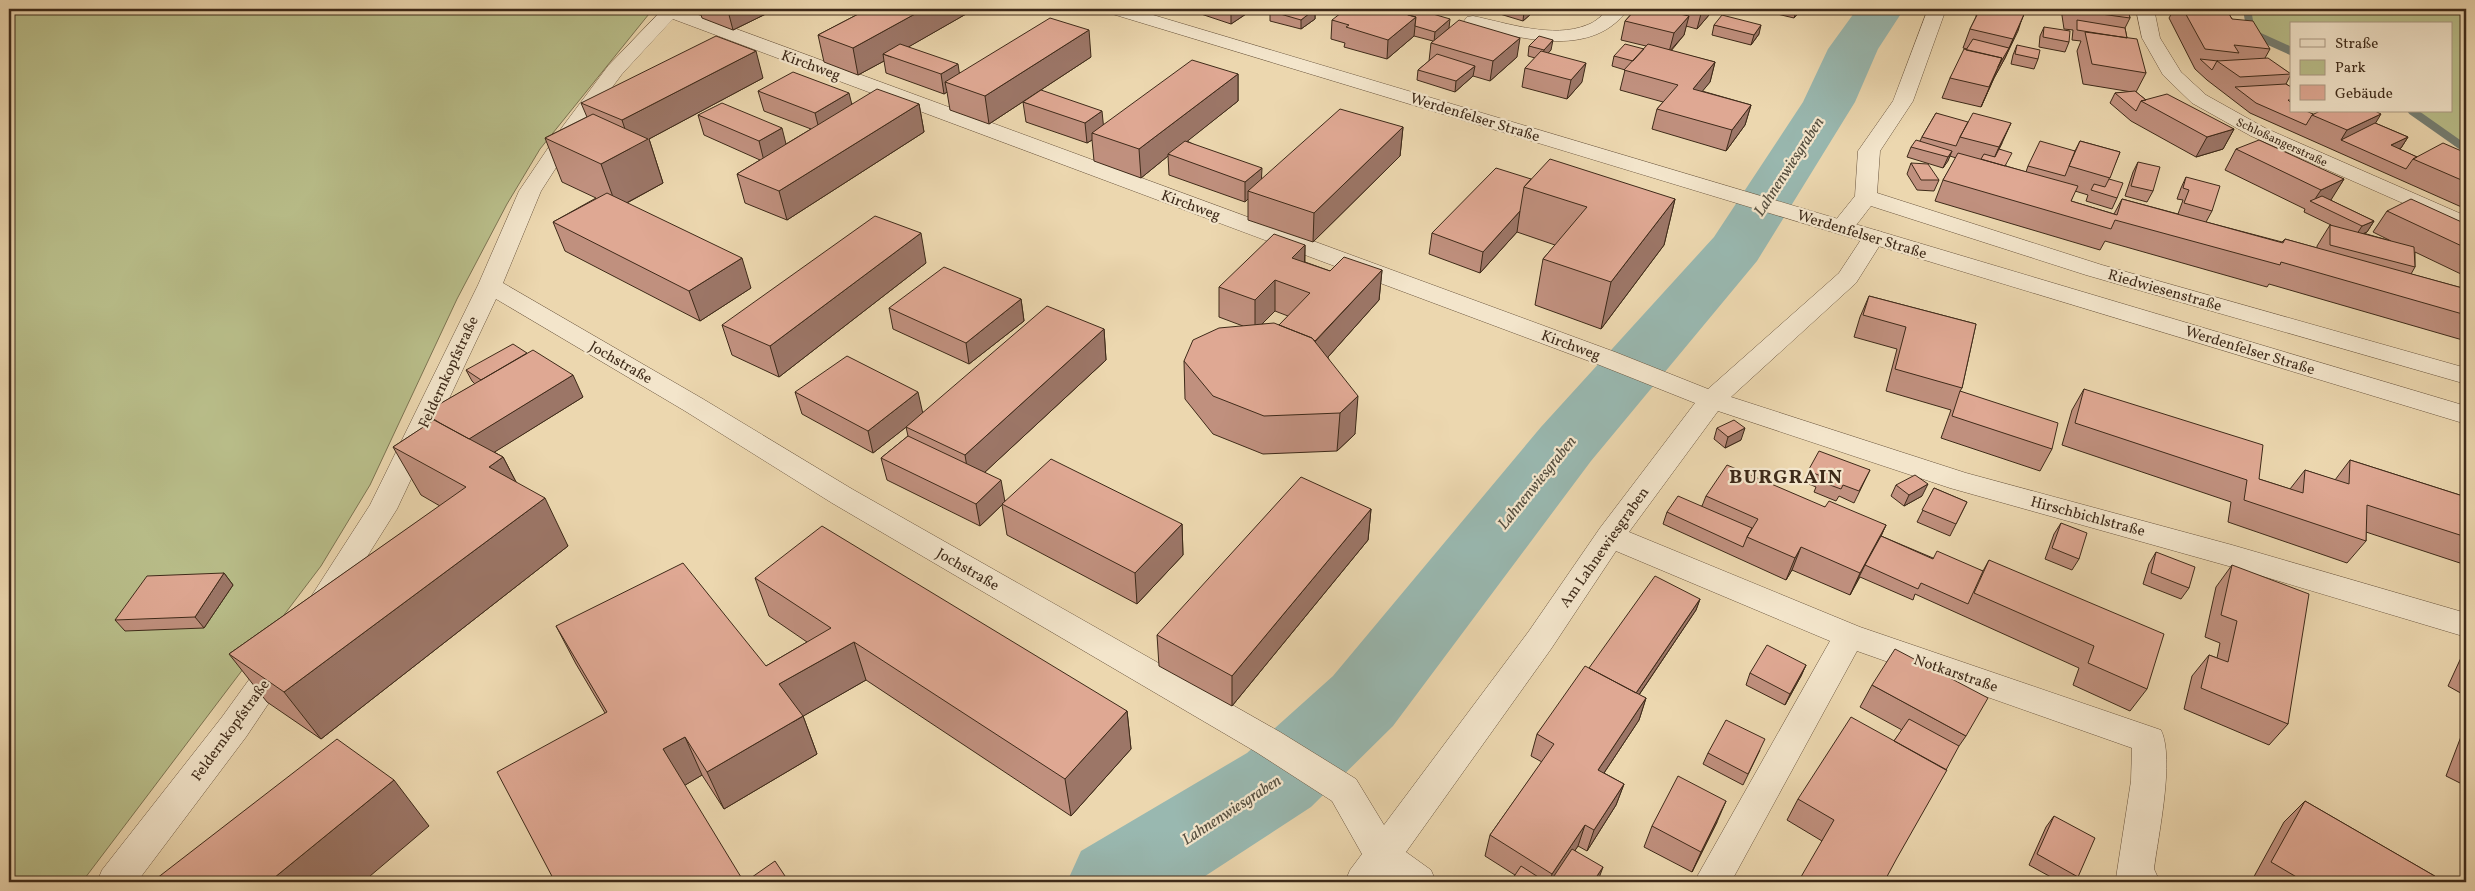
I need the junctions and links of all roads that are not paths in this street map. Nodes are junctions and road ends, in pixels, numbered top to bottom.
1 (1115, 9) edge
2 (1619, 9) edge
3 (1937, 9) edge
4 (2145, 9) edge
5 (671, 10) edge
6 (1473, 21) dead end
7 (1866, 197) junction
8 (2466, 224) edge
9 (1841, 227) junction
10 (1874, 237) junction
11 (490, 285) junction
12 (2466, 376) edge
13 (1712, 400) junction
14 (2466, 415) edge
15 (1610, 536) junction
16 (2466, 625) edge
17 (1849, 636) junction
18 (1373, 870) edge
19 (2136, 881) edge
20 (115, 882) edge
21 (1418, 882) edge
22 (1712, 882) edge

1 - 9 street, Werdenfelser Straße
2 - 6 street
3 - 7 street
4 - 8 street, Schloßangerstraße
5 - 11 street, Feldernkopfstraße
5 - 13 street, Kirchweg
7 - 9 street
7 - 12 street, Riedwiesenstraße
9 - 10 street, Werdenfelser Straße
10 - 13 street, Am Lahnewiesgraben
10 - 14 street, Werdenfelser Straße
11 - 18 street, Jochstraße
11 - 20 street, Feldernkopfstraße
13 - 15 street, Am Lahnewiesgraben
13 - 16 street, Hirschbichlstraße
15 - 17 street, Notkarstraße
15 - 18 street, Am Lahnewiesgraben
17 - 19 street, Notkarstraße
17 - 22 street
18 - 21 street, Jochstraße

